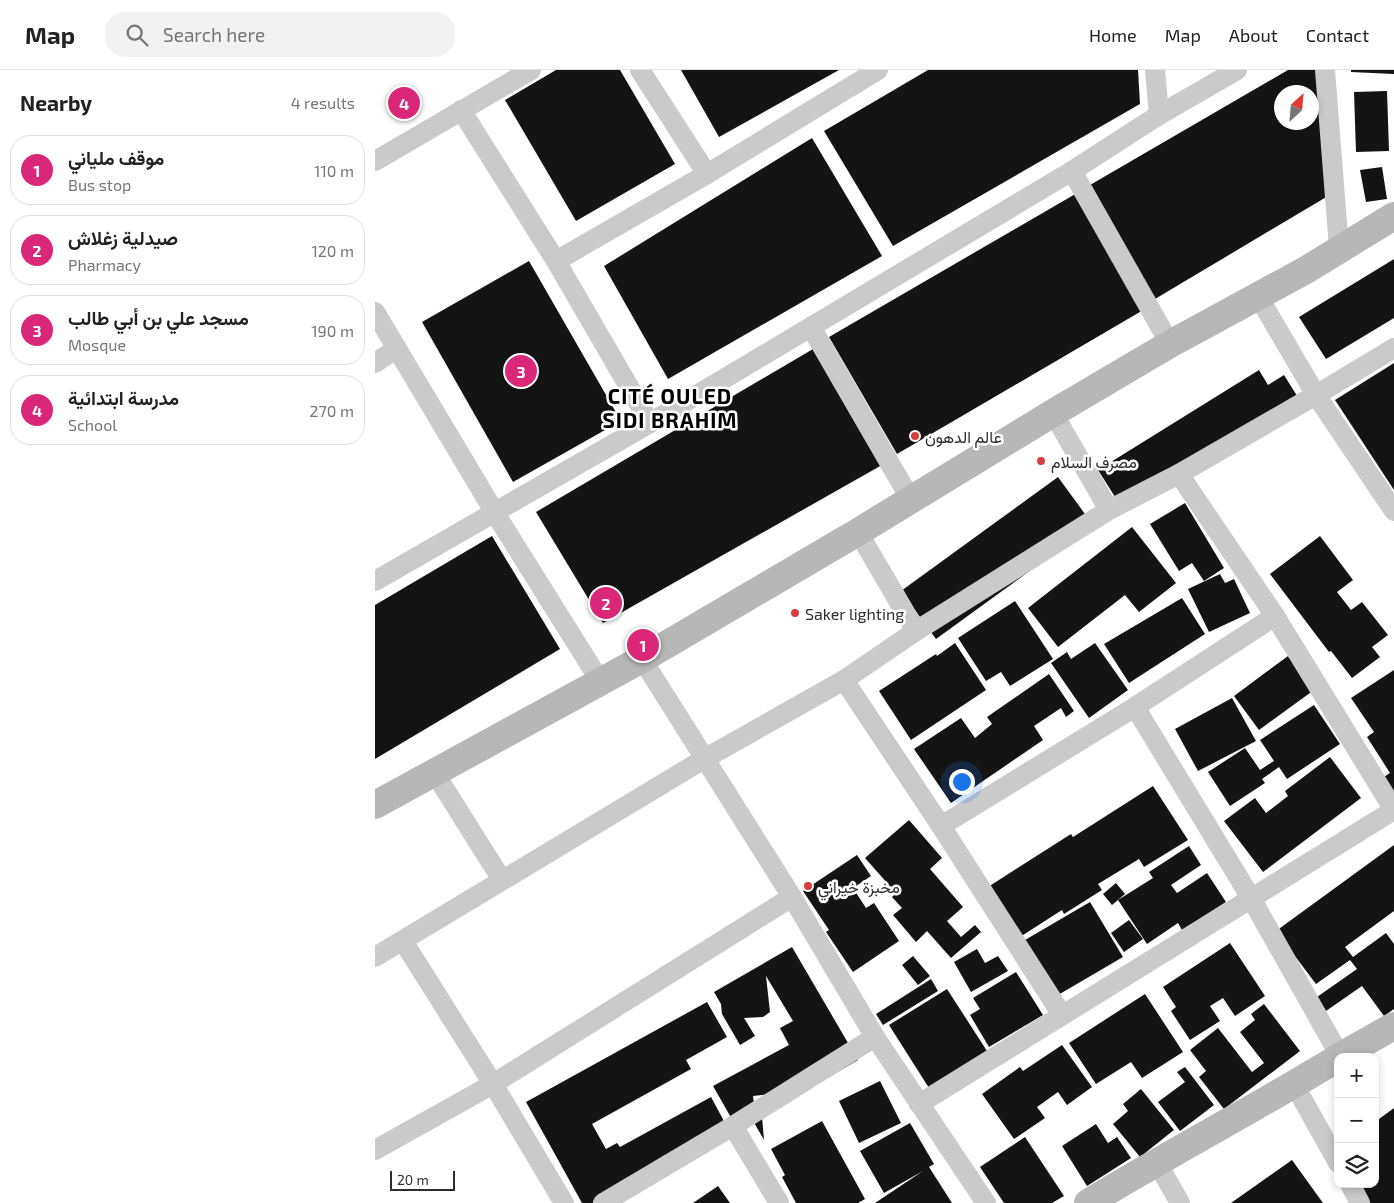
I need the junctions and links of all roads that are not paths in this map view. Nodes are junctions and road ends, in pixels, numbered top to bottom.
1 (531, 70) edge
2 (640, 70) edge
3 (878, 70) edge
4 (1155, 70) edge
5 (1237, 70) edge
6 (1325, 70) edge
7 (461, 110) junction
8 (1159, 115) junction
9 (375, 162) edge
10 (1072, 171) junction
11 (707, 174) junction
12 (1394, 216) edge
13 (1339, 248) junction
14 (556, 261) junction
15 (1258, 296) junction
16 (375, 312) edge
17 (811, 327) junction
18 (1169, 344) junction
19 (1394, 348) edge
20 (396, 349) junction
21 (375, 363) edge
22 (1316, 395) junction
23 (1053, 412) junction
24 (650, 423) junction
25 (1179, 474) junction
26 (911, 500) junction
27 (1109, 510) junction
28 (1394, 511) edge
29 (495, 513) junction
30 (858, 532) junction
31 (375, 580) edge
32 (1275, 616) junction
33 (916, 631) junction
34 (642, 659) junction
35 (844, 680) junction
36 (600, 681) junction
37 (1135, 707) junction
38 (704, 759) junction
39 (433, 772) junction
40 (375, 805) edge
41 (1394, 810) edge
42 (941, 826) junction
43 (503, 880) junction
44 (792, 897) junction
45 (1251, 898) junction
46 (403, 941) junction
47 (375, 957) edge
48 (1062, 1015) junction
49 (1394, 1026) edge
50 (875, 1037) junction
51 (1337, 1053) edge
52 (1346, 1053) edge
53 (1334, 1060) edge
54 (493, 1084) junction
55 (1294, 1084) junction
56 (919, 1104) junction
57 (733, 1126) junction
58 (375, 1150) edge
59 (1334, 1156) edge
60 (1156, 1161) junction
61 (1352, 1188) edge
62 (564, 1203) edge
63 (603, 1203) edge
64 (779, 1203) edge
65 (986, 1203) edge
66 (1088, 1203) edge
67 (1179, 1203) edge
68 (1360, 1203) edge

1 - 7 street
2 - 11 street
3 - 11 street
4 - 8 street
5 - 8 street
6 - 13 street
7 - 9 street
7 - 14 street
8 - 10 street
10 - 17 street
10 - 18 street
11 - 14 street
12 - 13 main road
13 - 15 main road
14 - 24 street
15 - 18 main road
15 - 22 street
16 - 20 street
17 - 24 street
17 - 26 street
18 - 23 main road
19 - 22 street
20 - 21 street
20 - 29 street
22 - 25 street
22 - 28 street
23 - 26 main road
23 - 27 street
24 - 29 street
25 - 27 street
25 - 32 street
26 - 30 main road
27 - 33 street
29 - 31 street
29 - 36 street
30 - 33 street
30 - 34 main road
32 - 37 street
32 - 41 street
33 - 35 street
34 - 36 main road
34 - 38 street
35 - 38 street
35 - 42 street
36 - 39 main road
37 - 42 street
37 - 45 street
38 - 43 street
38 - 44 street
39 - 40 main road
39 - 43 street
41 - 45 street
42 - 48 street
43 - 46 street
44 - 50 street
44 - 54 street
45 - 48 street
45 - 51 street
46 - 47 street
46 - 54 street
48 - 56 street
49 - 52 main road
50 - 56 street
50 - 57 street
53 - 55 main road
54 - 58 street
54 - 62 street
55 - 59 street
55 - 60 main road
56 - 65 street
57 - 63 street
57 - 64 street
60 - 66 main road
60 - 67 street
61 - 68 street

